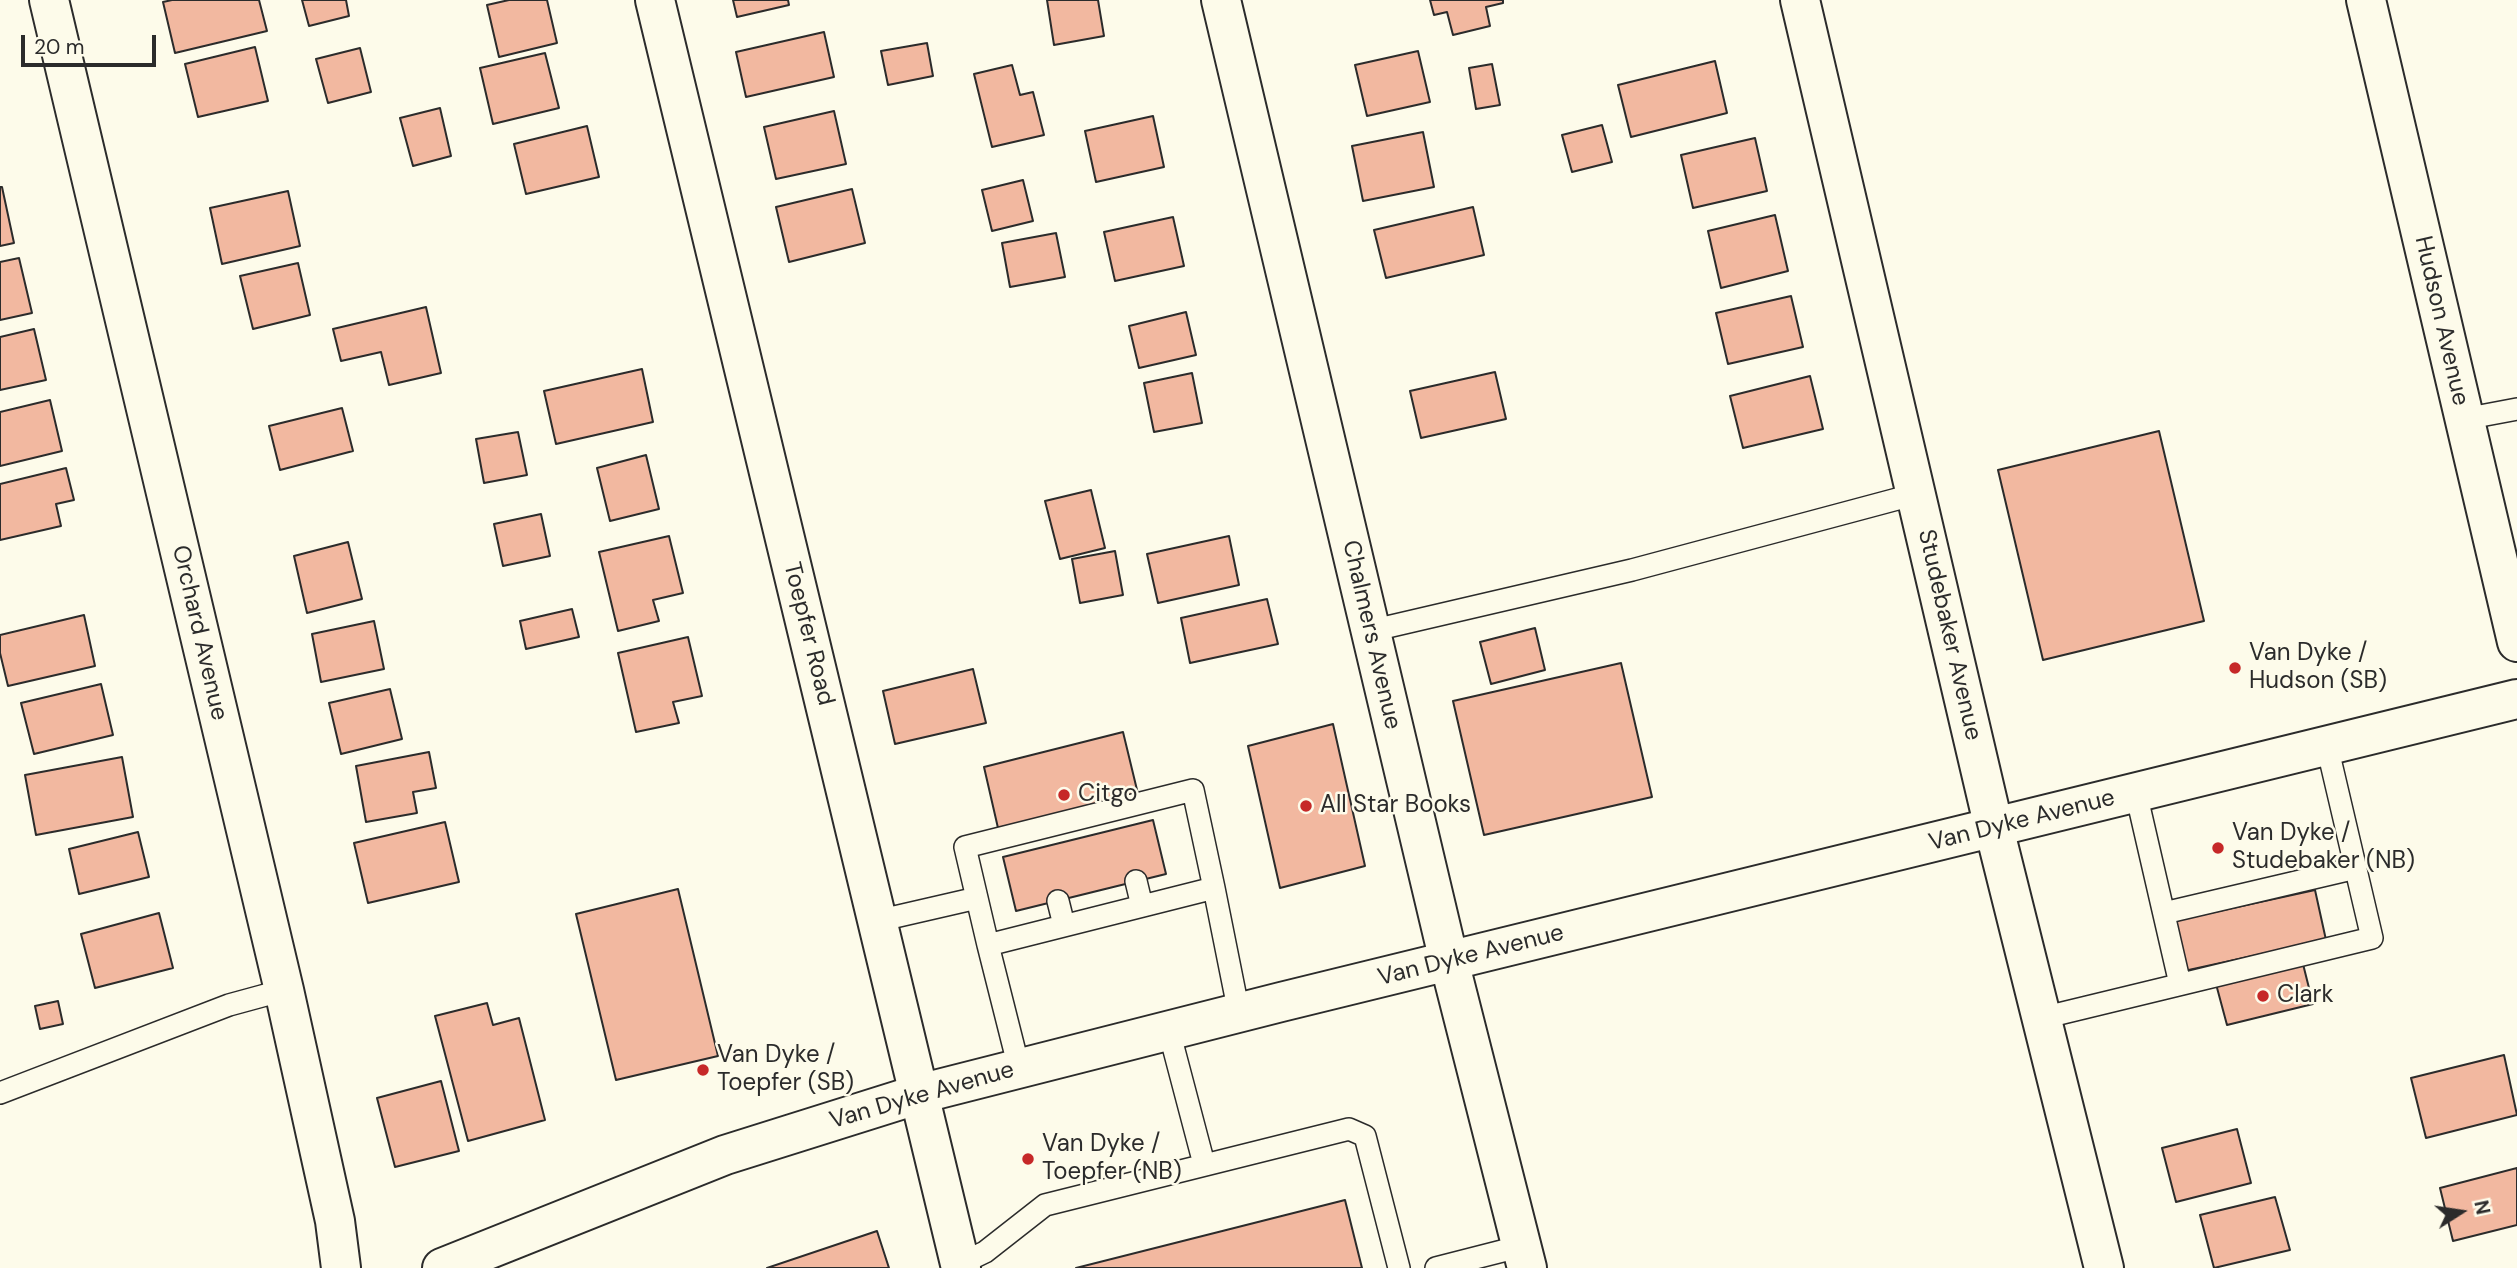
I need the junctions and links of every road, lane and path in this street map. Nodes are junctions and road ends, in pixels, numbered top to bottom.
1 (49, 0) edge
2 (655, 0) edge
3 (1221, 0) edge
4 (1800, 0) edge
5 (2366, 0) edge
6 (2517, 409) edge
7 (2464, 419) junction
8 (1916, 495) junction
9 (1370, 631) junction
10 (2517, 642) edge
11 (2517, 699) edge
12 (2327, 746) junction
13 (2136, 793) junction
14 (1994, 828) junction
15 (2356, 868) junction
16 (1136, 881) dead end
17 (1214, 888) junction
18 (977, 898) junction
19 (1058, 901) dead end
20 (1142, 906) junction
21 (2164, 913) junction
22 (877, 921) junction
23 (1064, 925) junction
24 (988, 945) junction
25 (1449, 961) junction
26 (2179, 984) junction
27 (284, 990) junction
28 (1240, 1013) junction
29 (2042, 1018) junction
30 (1169, 1031) junction
31 (1018, 1068) junction
32 (0, 1093) edge
33 (919, 1094) junction
34 (1204, 1164) junction
35 (1524, 1257) edge
36 (961, 1266) edge
37 (341, 1268) edge
38 (442, 1268) edge
39 (1399, 1268) edge
40 (1436, 1268) edge
41 (2104, 1268) edge

1 - 27 street, Orchard Avenue
2 - 22 street, Toepfer Road
3 - 9 street, Chalmers Avenue
4 - 8 street, Studebaker Avenue
5 - 7 street, Hudson Avenue
6 - 7 lane
7 - 10 street, Hudson Avenue
8 - 9 lane
8 - 14 street, Studebaker Avenue
9 - 25 street, Chalmers Avenue
11 - 12 street, Van Dyke Avenue
12 - 13 street, Van Dyke Avenue
12 - 15 lane
13 - 14 street, Van Dyke Avenue
13 - 21 lane
14 - 25 street, Van Dyke Avenue
14 - 29 street, Studebaker Avenue
15 - 21 lane
15 - 26 lane
16 - 20 lane
17 - 18 lane
17 - 20 lane
17 - 28 lane
18 - 22 lane
18 - 24 lane
19 - 23 lane
20 - 23 lane
21 - 26 lane
22 - 33 street, Toepfer Road
23 - 24 lane
24 - 31 lane
25 - 28 street, Van Dyke Avenue
25 - 35 street, Chalmers Avenue
26 - 29 lane
27 - 32 lane
27 - 37 street, Orchard Avenue
28 - 30 street, Van Dyke Avenue
29 - 41 street, Studebaker Avenue
30 - 31 street, Van Dyke Avenue
30 - 34 lane
31 - 33 street, Van Dyke Avenue
33 - 36 street, Toepfer Road
33 - 38 street, Van Dyke Avenue
34 - 36 lane
34 - 39 lane
35 - 40 lane

